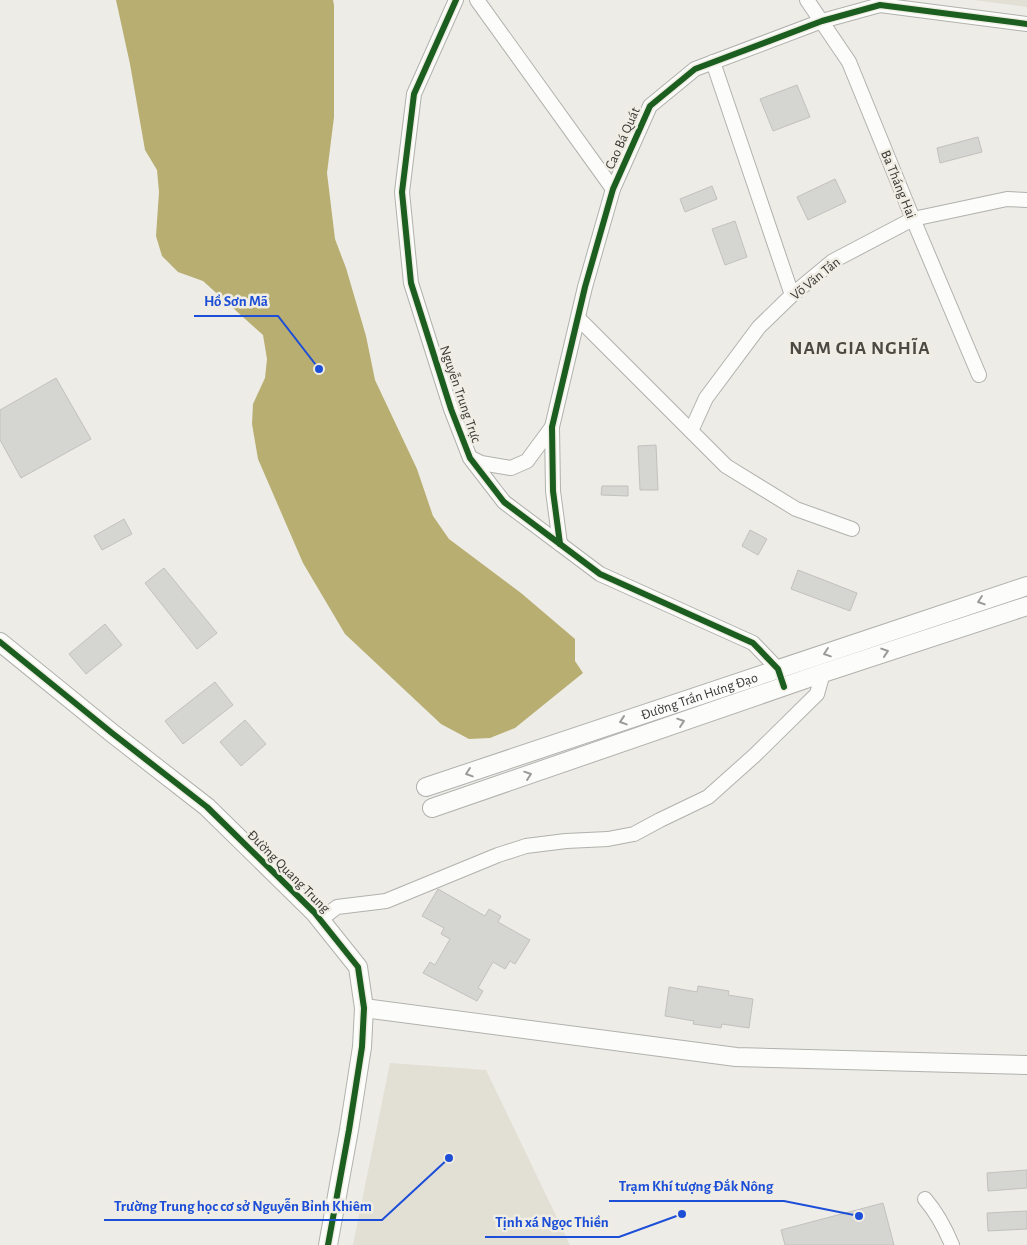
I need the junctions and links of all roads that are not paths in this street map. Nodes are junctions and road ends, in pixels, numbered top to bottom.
1 (456, 0) edge
2 (477, 0) edge
3 (808, 0) edge
4 (822, 21) junction
5 (1027, 24) edge
6 (713, 62) junction
7 (613, 189) junction
8 (1027, 200) edge
9 (913, 219) junction
10 (792, 296) junction
11 (578, 318) junction
12 (979, 374) dead end
13 (552, 427) junction
14 (691, 431) junction
15 (470, 458) junction
16 (852, 529) dead end
17 (560, 544) junction
18 (1027, 586) edge
19 (1027, 606) edge
20 (0, 642) edge
21 (778, 669) junction
22 (823, 673) junction
23 (784, 687) junction
24 (561, 742) junction
25 (567, 761) junction
26 (426, 787) dead end
27 (432, 808) dead end
28 (320, 920) junction
29 (364, 1008) junction
30 (1027, 1065) edge
31 (925, 1199) dead end
32 (328, 1245) edge
33 (952, 1245) edge

1 - 15 street, Nguyễn Trung Trực
2 - 7 street
3 - 4 street, Ba Tháng Hai
4 - 5 street, Cao Bá Quát
4 - 6 street, Cao Bá Quát
4 - 9 street, Ba Tháng Hai
6 - 7 street, Cao Bá Quát
6 - 10 street
7 - 11 street, Cao Bá Quát
8 - 9 street, Võ Văn Tần
9 - 10 street, Võ Văn Tần
9 - 12 street, Ba Tháng Hai
10 - 14 street, Võ Văn Tần
11 - 13 street, Cao Bá Quát
11 - 14 street
13 - 15 street, Cao Bá Quát
13 - 17 street, Cao Bá Quát
14 - 16 street
15 - 17 street, Nguyễn Trung Trực
17 - 21 street, Nguyễn Trung Trực
18 -> 21 street, Đường Trần Hưng Đạo
22 -> 19 street, Đường Trần Hưng Đạo
20 - 28 street, Đường Quang Trung
21 - 23 street
21 -> 24 street, Đường Trần Hưng Đạo
22 - 23 street, Đường Trần Hưng Đạo
22 - 28 street
25 -> 23 street, Đường Trần Hưng Đạo
24 - 25 street
24 -> 26 street, Đường Trần Hưng Đạo
27 -> 25 street, Đường Trần Hưng Đạo
28 - 29 street, Đường Quang Trung
29 - 30 street
29 - 32 street, Đường Quang Trung
31 - 33 street

